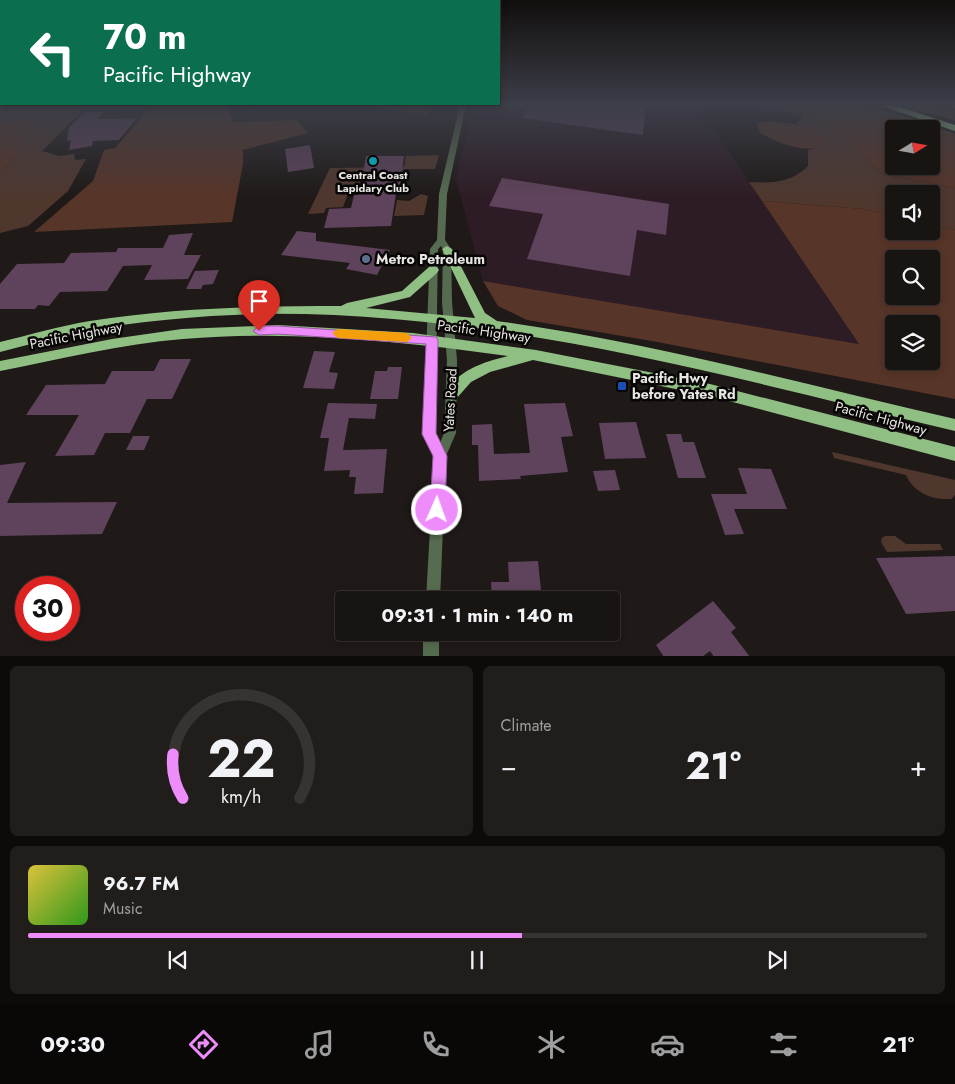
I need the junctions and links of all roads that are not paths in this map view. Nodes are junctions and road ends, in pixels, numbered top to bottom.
1 (457, 136) edge
2 (444, 245) junction
3 (433, 270) junction
4 (327, 311) junction
5 (432, 318) junction
6 (448, 320) junction
7 (496, 326) junction
8 (432, 340) junction
9 (449, 342) junction
10 (0, 347) edge
11 (536, 355) junction
12 (0, 366) edge
13 (451, 395) junction
14 (955, 425) edge
15 (955, 454) edge
16 (440, 456) junction
17 (433, 591) edge
18 (432, 641) edge
19 (431, 656) edge

1 - 2 street
2 - 3 street, Yates Road
2 - 6 street, Yates Road
2 - 7 main road
3 - 4 main road
3 - 5 street, Yates Road
4 - 5 main road, Pacific Highway
4 - 10 main road, Pacific Highway
5 - 6 main road, Pacific Highway
5 - 8 street, Yates Road
6 - 7 main road, Pacific Highway
6 - 9 street, Yates Road
7 - 14 main road, Pacific Highway
8 - 9 main road, Pacific Highway
8 - 12 main road, Pacific Highway
8 - 16 street, Yates Road
9 - 11 main road, Pacific Highway
9 - 13 street, Yates Road
11 - 13 main road
11 - 15 main road, Pacific Highway
13 - 16 street, Yates Road
16 - 17 street, Yates Road
18 - 19 street

